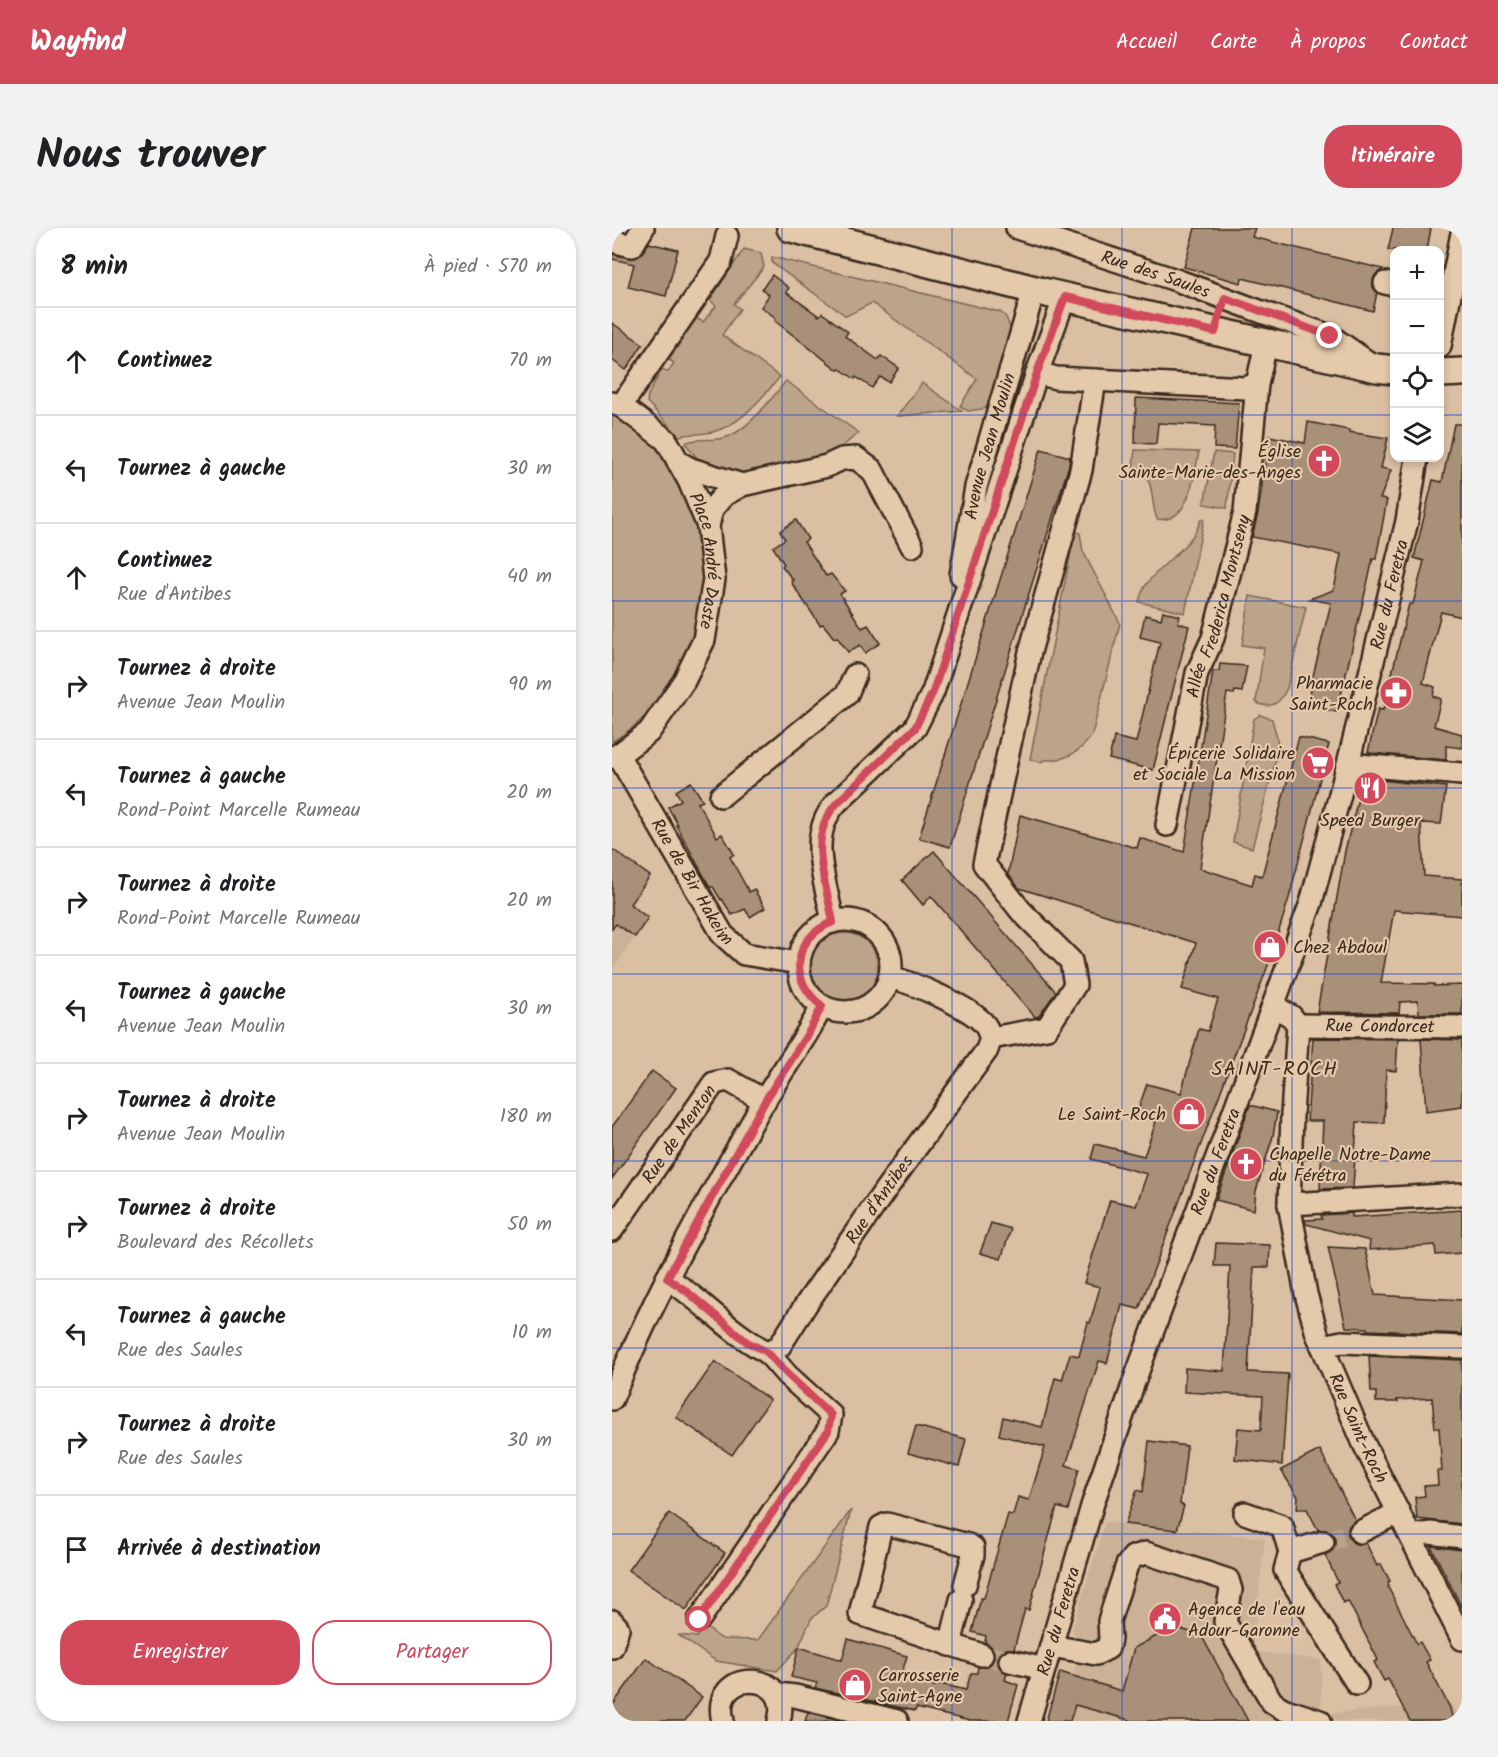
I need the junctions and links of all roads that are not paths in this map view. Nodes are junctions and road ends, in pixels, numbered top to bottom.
1 (643, 228) edge
2 (790, 228) edge
3 (1017, 228) edge
4 (1462, 233) edge
5 (727, 236) dead end
6 (612, 241) edge
7 (1034, 290) junction
8 (1065, 297) junction
9 (1225, 298) junction
10 (1444, 325) edge
11 (1215, 332) junction
12 (1266, 344) junction
13 (1386, 369) edge
14 (1462, 372) edge
15 (1037, 373) junction
16 (1444, 373) edge
17 (1095, 380) junction
18 (1257, 384) junction
19 (617, 405) edge
20 (678, 462) junction
21 (1416, 462) edge
22 (742, 485) junction
23 (708, 526) junction
24 (912, 546) dead end
25 (950, 641) junction
26 (855, 675) dead end
27 (615, 756) edge
28 (1348, 764) junction
29 (1462, 774) edge
30 (721, 796) dead end
31 (1167, 825) dead end
32 (833, 922) junction
33 (799, 963) junction
34 (890, 977) junction
35 (1273, 1005) junction
36 (822, 1006) junction
37 (1298, 1024) junction
38 (1462, 1027) edge
39 (991, 1038) junction
40 (765, 1101) junction
41 (1462, 1194) edge
42 (1289, 1204) junction
43 (612, 1230) edge
44 (667, 1278) junction
45 (1322, 1346) junction
46 (1462, 1347) edge
47 (767, 1352) junction
48 (612, 1399) edge
49 (1399, 1512) junction
50 (1245, 1513) dead end
51 (1360, 1532) tunnel mouth
52 (1411, 1536) junction
53 (1462, 1537) edge
54 (1323, 1542) tunnel mouth
55 (1290, 1552) junction
56 (699, 1620) dead end
57 (612, 1621) edge
58 (1462, 1639) edge
59 (950, 1645) junction
60 (1051, 1646) junction
61 (612, 1647) edge
62 (982, 1655) tunnel mouth
63 (1010, 1661) tunnel mouth
64 (1044, 1669) junction
65 (1357, 1684) dead end
66 (777, 1694) junction
67 (723, 1721) edge
68 (779, 1721) edge
69 (897, 1721) edge
70 (1029, 1721) edge
71 (1320, 1721) edge

1 - 6 street
2 - 7 main road
3 - 9 street, Rue des Saules
4 - 10 street
5 - 19 street
7 - 8 main road
7 - 25 street, Avenue Jean Moulin
8 - 11 main road
8 - 15 street, Avenue Jean Moulin
9 - 11 street, Rue des Saules
9 - 13 street, Rue des Saules
11 - 12 main road
12 - 13 main road
12 - 18 street, Allée Frederica Montseny
14 - 16 main road
15 - 17 street
15 - 25 street, Avenue Jean Moulin
17 - 18 street
17 - 39 street
18 - 31 street, Allée Frederica Montseny
19 - 20 street, Place André Daste
20 - 22 street
20 - 23 street, Place André Daste
21 - 28 street, Rue du Feretra
22 - 23 street
22 - 24 street
23 - 27 street, Place André Daste
25 - 32 street, Avenue Jean Moulin
26 - 30 street
27 - 33 street, Rue de Bir Hakeim
28 - 29 street
28 - 35 street, Rue du Feretra
32 - 33 street
32 - 34 street
33 - 36 street
34 - 36 street
34 - 39 street
35 - 37 street
35 - 60 street, Rue du Feretra
36 - 40 street
37 - 38 street, Rue Condorcet
37 - 42 street, Rue Saint-Roch
39 - 47 street, Rue d'Antibes
40 - 43 street, Rue de Menton
40 - 44 street
41 - 42 street
42 - 45 street, Rue Saint-Roch
44 - 47 street
44 - 48 street
45 - 46 street
45 - 49 street, Rue Saint-Roch
47 - 56 street
49 - 51 street
49 - 52 street, Rue Saint-Roch
50 - 55 street
52 - 53 street
52 - 58 street, Rue Saint-Roch
54 - 55 street
55 - 65 street
57 - 61 street
59 - 59 street
59 - 62 street
60 - 64 street, Rue du Feretra
60 - 71 street
63 - 64 street
64 - 70 street, Rue du Feretra
66 - 67 street
66 - 68 street
66 - 69 street

